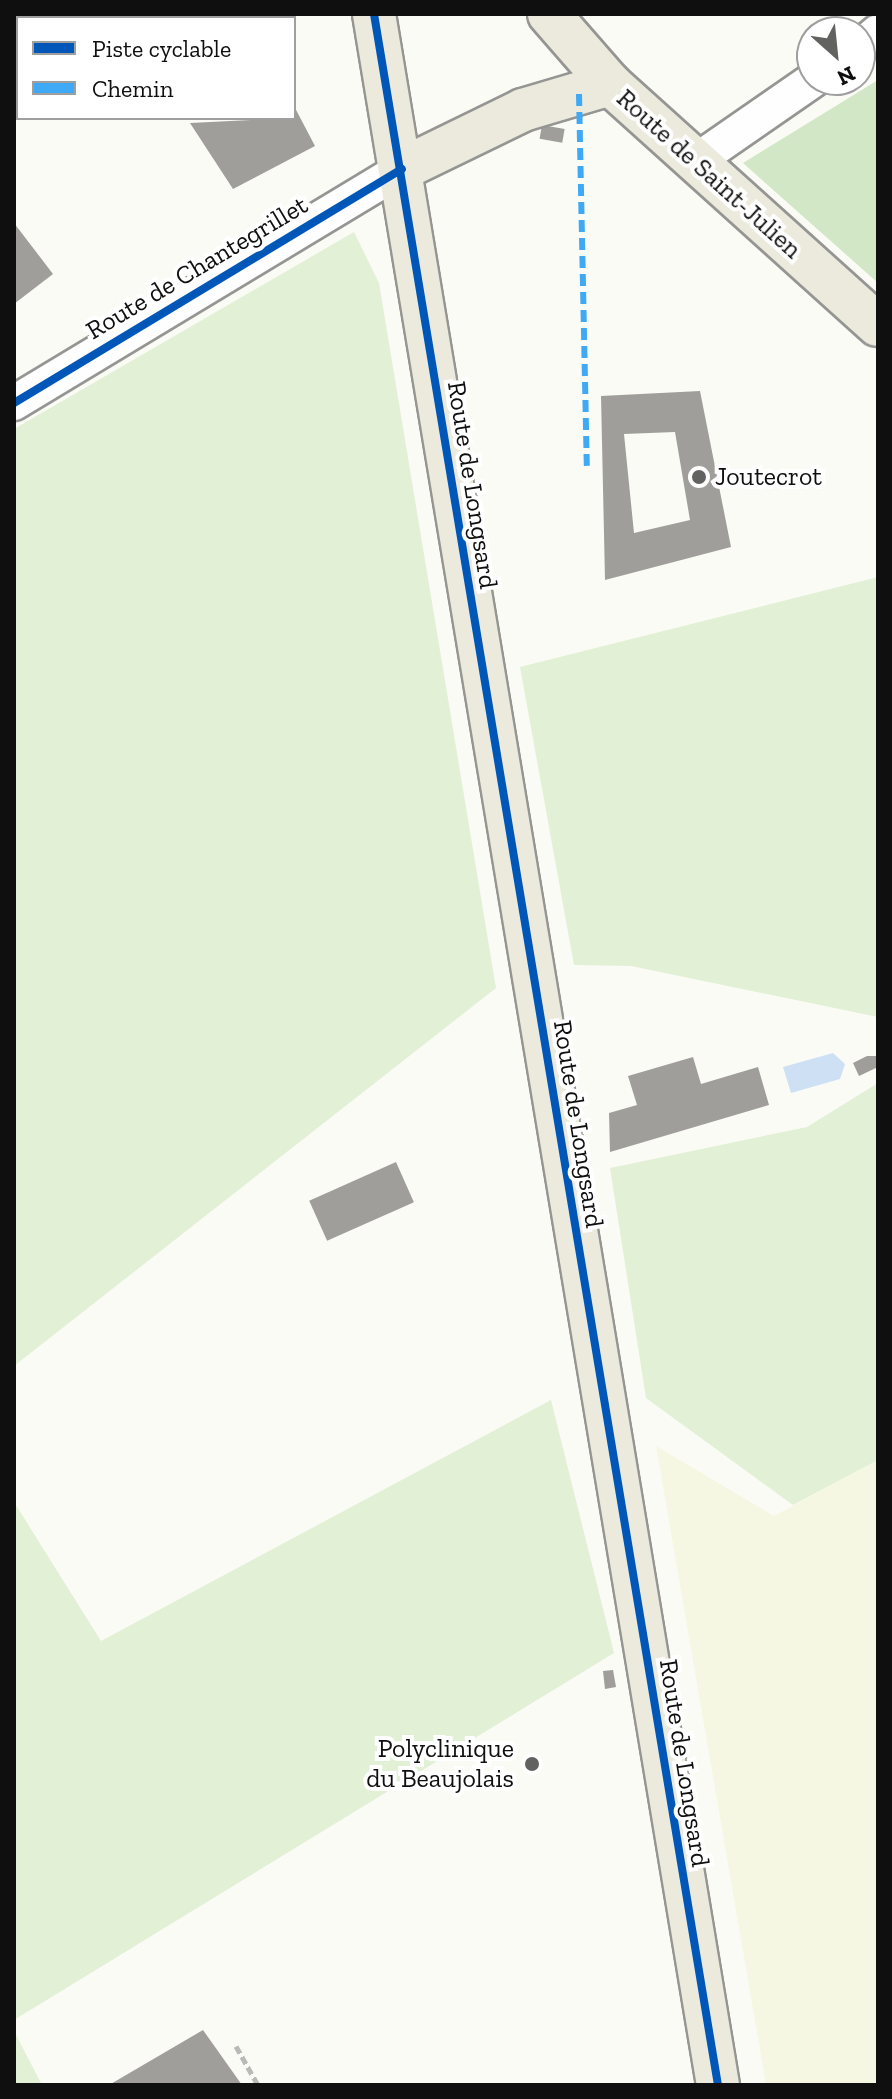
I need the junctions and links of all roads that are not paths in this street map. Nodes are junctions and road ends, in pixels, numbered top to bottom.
1 (374, 14) edge
2 (549, 14) edge
3 (610, 84) junction
4 (796, 92) edge
5 (696, 161) junction
6 (402, 169) junction
7 (878, 325) edge
8 (14, 403) edge
9 (718, 2085) edge

1 - 6 main road, Route de Longsard
2 - 3 main road, Route de Saint-Julien
3 - 5 main road, Route de Saint-Julien
3 - 6 main road
4 - 5 street
5 - 7 main road, Route de Saint-Julien
6 - 8 street, Route de Chantegrillet
6 - 9 main road, Route de Longsard

